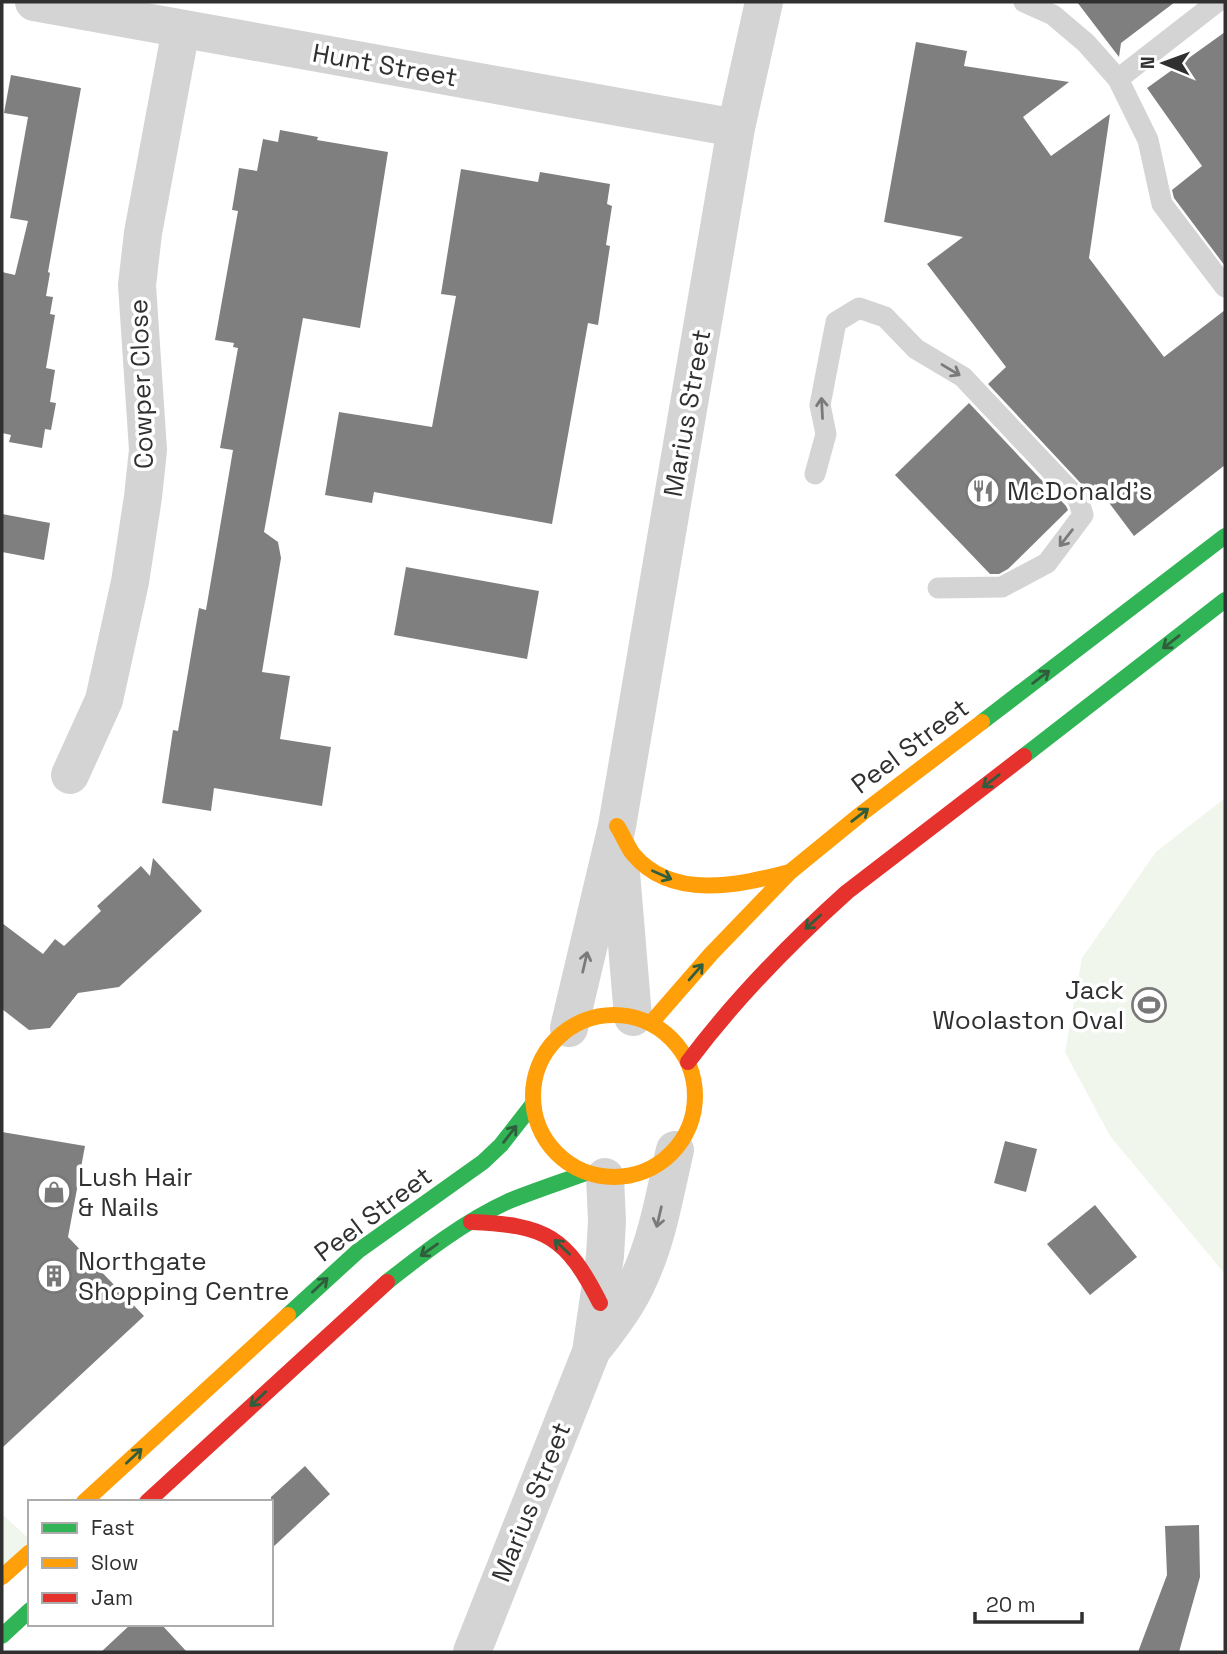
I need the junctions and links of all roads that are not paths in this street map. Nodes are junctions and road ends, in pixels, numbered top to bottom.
1 (34, 2) edge
2 (764, 2) edge
3 (1024, 2) edge
4 (1217, 2) edge
5 (203, 22) edge
6 (1118, 79) junction
7 (737, 128) junction
8 (1225, 287) edge
9 (815, 474) dead end
10 (1225, 536) edge
11 (938, 587) dead end
12 (1225, 600) edge
13 (70, 775) dead end
14 (617, 826) junction
15 (790, 872) junction
16 (642, 1020) junction
17 (569, 1028) junction
18 (688, 1062) junction
19 (533, 1104) junction
20 (674, 1150) junction
21 (595, 1175) junction
22 (471, 1222) junction
23 (600, 1303) junction
24 (591, 1352) junction
25 (86, 1500) edge
26 (149, 1500) edge
27 (28, 1554) edge
28 (2, 1577) edge
29 (28, 1612) edge
30 (2, 1636) edge
31 (472, 1652) edge

1 - 5 street, Hunt Street
2 - 7 street, Marius Street
3 - 6 lane
4 - 6 lane
5 - 7 street, Hunt Street
5 - 13 street, Cowper Close
6 - 8 lane
7 - 14 street, Marius Street
9 -> 11 lane
15 -> 10 main road, Peel Street
12 -> 18 main road
14 -> 15 main road
14 - 16 street, Marius Street
17 -> 14 street, Marius Street
16 -> 15 main road, Peel Street
16 - 17 main road
16 - 18 main road
17 - 19 main road
18 - 20 main road
19 - 21 main road
25 -> 19 main road, Peel Street
20 - 21 main road
20 -> 24 street, Marius Street
21 - 22 main road
21 - 23 street, Marius Street
23 -> 22 main road
22 -> 26 main road
23 - 24 street, Marius Street
24 - 31 street, Marius Street
27 - 28 main road
29 - 30 main road

